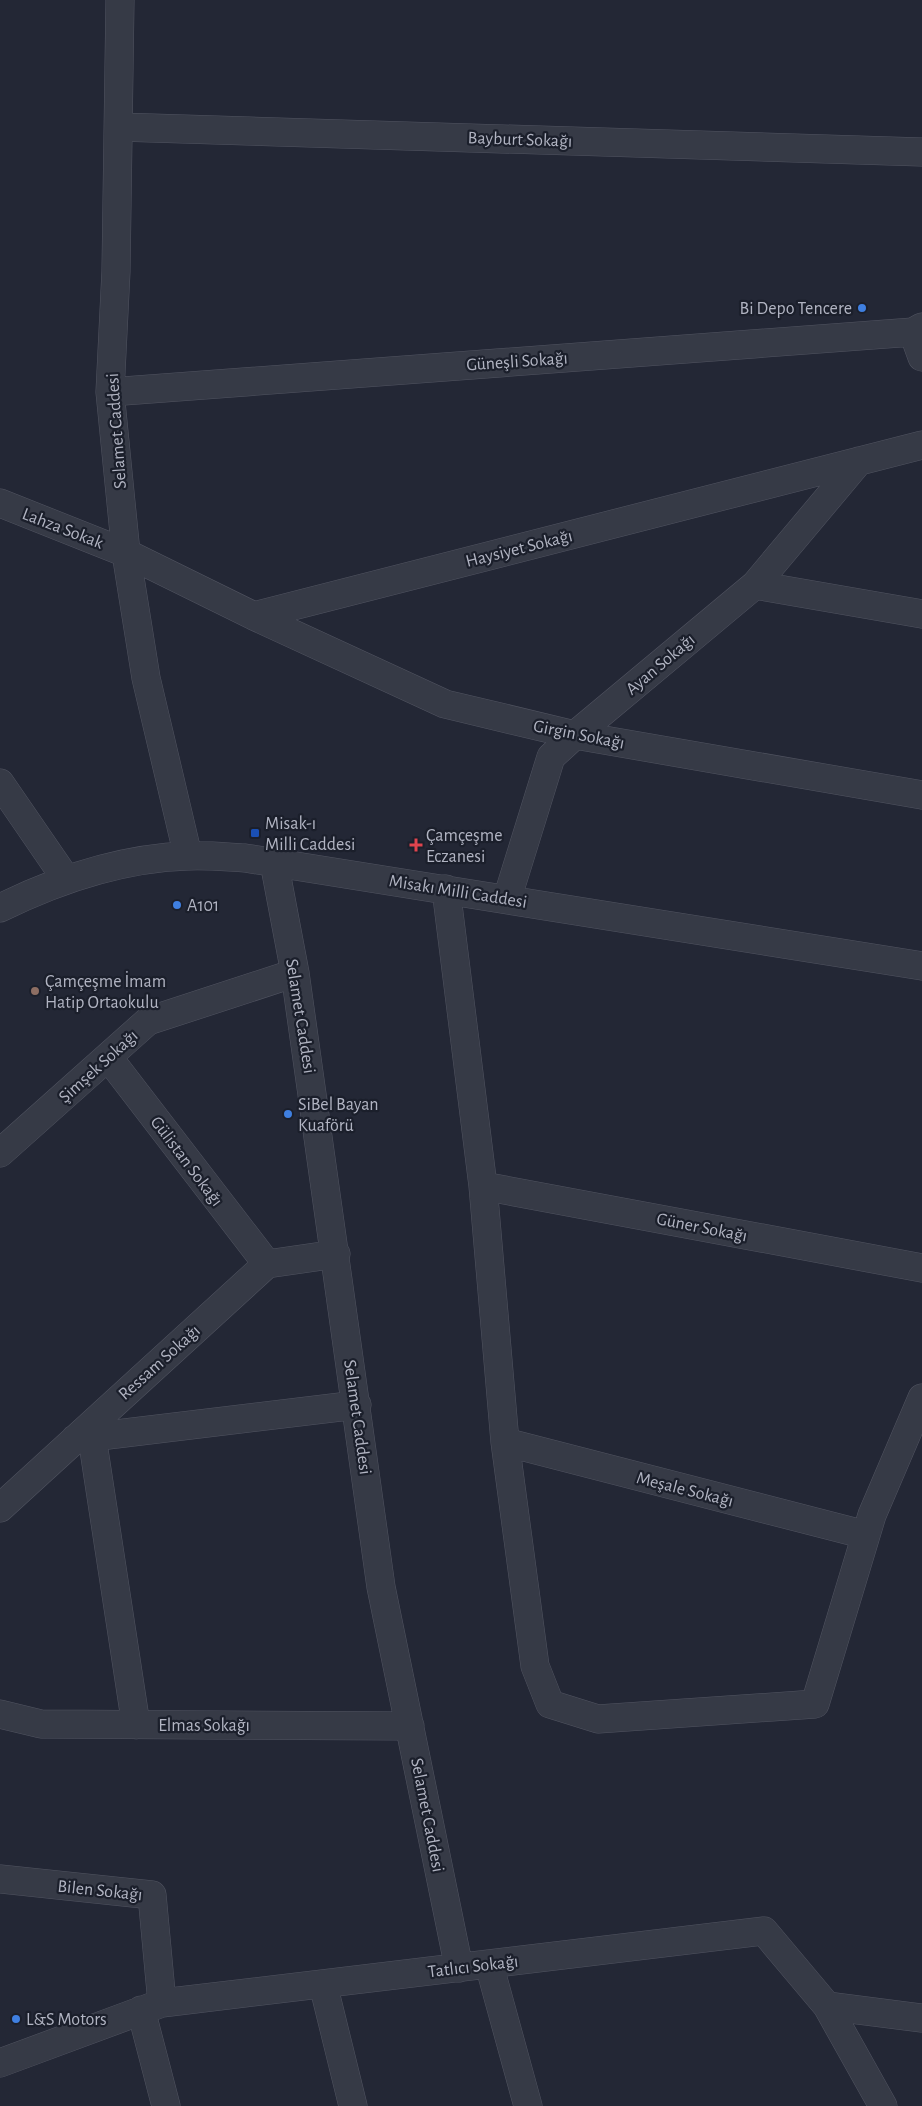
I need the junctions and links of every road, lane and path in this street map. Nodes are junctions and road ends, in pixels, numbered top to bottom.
1 (120, 0) edge
2 (119, 127) junction
3 (922, 152) edge
4 (919, 339) edge
5 (110, 392) junction
6 (922, 445) edge
7 (859, 461) junction
8 (0, 503) edge
9 (126, 553) junction
10 (755, 585) junction
11 (922, 614) edge
12 (254, 616) junction
13 (575, 735) junction
14 (0, 783) edge
15 (922, 795) edge
16 (188, 856) junction
17 (274, 862) junction
18 (66, 879) junction
19 (446, 889) junction
20 (507, 899) junction
21 (0, 908) edge
22 (922, 966) edge
23 (295, 974) junction
24 (108, 1057) junction
25 (0, 1153) edge
26 (483, 1186) junction
27 (336, 1254) junction
28 (267, 1264) junction
29 (922, 1268) edge
30 (922, 1398) edge
31 (357, 1405) junction
32 (84, 1438) junction
33 (505, 1442) junction
34 (0, 1508) edge
35 (866, 1535) junction
36 (0, 1714) edge
37 (136, 1725) junction
38 (410, 1726) junction
39 (0, 1879) edge
40 (488, 1964) junction
41 (459, 1968) junction
42 (323, 1984) junction
43 (152, 2006) junction
44 (827, 2006) junction
45 (922, 2018) edge
46 (0, 2063) edge
47 (166, 2106) edge
48 (353, 2106) edge
49 (528, 2106) edge
50 (883, 2106) edge

1 - 2 street, Selamet Caddesi
2 - 3 street, Bayburt Sokağı
2 - 5 street, Selamet Caddesi
4 - 5 street, Güneşli Sokağı
5 - 9 street, Selamet Caddesi
6 - 7 street, Haysiyet Sokağı
7 - 10 street, Ayan Sokağı
7 - 12 street, Haysiyet Sokağı
8 - 9 street, Lahza Sokak
9 - 12 street
9 - 16 street, Selamet Caddesi
10 - 11 street
10 - 13 street, Ayan Sokağı
12 - 13 street, Girgin Sokağı
13 - 15 street, Girgin Sokağı
13 - 20 street, Ayan Sokağı
14 - 18 street
16 - 17 street, Misakı Milli Caddesi
16 - 18 street, Misakı Milli Caddesi
17 - 19 street, Misakı Milli Caddesi
17 - 23 street, Selamet Caddesi
18 - 21 street, Misakı Milli Caddesi
19 - 20 street, Misakı Milli Caddesi
19 - 26 street
20 - 22 street, Misakı Milli Caddesi
23 - 24 street, Şimşek Sokağı
23 - 27 street, Selamet Caddesi
24 - 25 street, Şimşek Sokağı
24 - 28 street, Gülistan Sokağı
26 - 29 street, Güner Sokağı
26 - 33 street
27 - 28 street
27 - 31 street, Selamet Caddesi
28 - 32 street, Ressam Sokağı
30 - 35 street
31 - 32 street
31 - 38 street, Selamet Caddesi
32 - 34 street, Ressam Sokağı
32 - 37 street
33 - 35 street, Meşale Sokağı
33 - 35 street
36 - 37 street, Elmas Sokağı
37 - 38 street, Elmas Sokağı
38 - 41 street, Selamet Caddesi
39 - 43 street, Bilen Sokağı
40 - 41 street, Tatlıcı Sokağı
40 - 44 street, Tatlıcı Sokağı
40 - 49 street
41 - 42 street, Tatlıcı Sokağı
42 - 43 street, Tatlıcı Sokağı
42 - 48 street
43 - 46 street, Tatlıcı Sokağı
43 - 47 street
44 - 45 street
44 - 50 street

